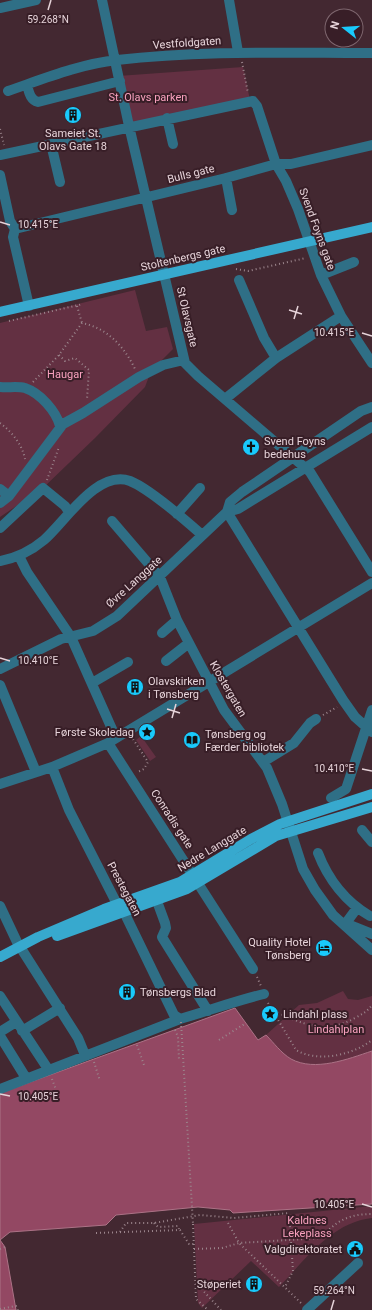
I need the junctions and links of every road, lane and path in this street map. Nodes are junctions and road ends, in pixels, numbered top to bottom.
1 (36, 0) edge
2 (102, 0) edge
3 (229, 0) edge
4 (0, 8) edge
5 (238, 52) junction
6 (372, 53) edge
7 (116, 60) junction
8 (120, 81) junction
9 (26, 85) junction
10 (8, 91) dead end
11 (250, 100) junction
12 (167, 118) junction
13 (129, 126) junction
14 (0, 131) edge
15 (51, 144) junction
16 (173, 144) dead end
17 (372, 145) edge
18 (3, 154) edge
19 (276, 164) junction
20 (0, 177) edge
21 (226, 178) junction
22 (60, 182) dead end
23 (146, 198) junction
24 (3, 205) edge
25 (232, 210) dead end
26 (372, 226) edge
27 (15, 229) junction
28 (309, 241) junction
29 (354, 262) dead end
30 (165, 274) junction
31 (321, 275) junction
32 (239, 280) dead end
33 (29, 306) junction
34 (77, 306) dead end
35 (0, 312) edge
36 (340, 316) junction
37 (82, 323) junction
38 (59, 355) junction
39 (276, 358) junction
40 (184, 360) junction
41 (372, 363) edge
42 (139, 377) junction
43 (0, 387) edge
44 (23, 387) junction
45 (224, 399) junction
46 (372, 407) edge
47 (83, 414) junction
48 (0, 423) edge
49 (60, 426) junction
50 (372, 427) edge
51 (59, 446) dead end
52 (291, 457) junction
53 (305, 468) junction
54 (24, 474) junction
55 (43, 488) junction
56 (200, 488) dead end
57 (0, 489) edge
58 (9, 496) junction
59 (0, 503) edge
60 (69, 512) junction
61 (227, 512) junction
62 (177, 514) junction
63 (112, 521) dead end
64 (0, 528) edge
65 (201, 534) junction
66 (19, 556) junction
67 (0, 561) edge
68 (372, 572) edge
69 (160, 576) junction
70 (372, 582) edge
71 (177, 620) junction
72 (298, 628) junction
73 (162, 633) dead end
74 (71, 637) junction
75 (189, 643) junction
76 (166, 661) dead end
77 (128, 662) dead end
78 (0, 669) edge
79 (209, 682) junction
80 (92, 683) junction
81 (0, 685) edge
82 (345, 703) junction
83 (372, 710) edge
84 (316, 719) joint
85 (369, 730) edge
86 (126, 732) junction
87 (112, 740) junction
88 (263, 762) junction
89 (52, 767) junction
90 (140, 771) dead end
91 (36, 772) junction
92 (0, 784) edge
93 (372, 794) edge
94 (331, 798) dead end
95 (372, 807) edge
96 (290, 826) junction
97 (362, 830) dead end
98 (372, 842) edge
99 (318, 853) dead end
100 (197, 879) junction
101 (155, 896) junction
102 (117, 904) junction
103 (0, 906) edge
104 (357, 908) junction
105 (124, 912) junction
106 (333, 915) junction
107 (370, 916) dead end
108 (346, 923) junction
109 (372, 934) edge
110 (20, 947) junction
111 (372, 950) edge
112 (0, 957) edge
113 (253, 969) joint
114 (264, 994) junction
115 (0, 996) edge
116 (372, 1005) edge
117 (60, 1008) junction
118 (208, 1011) junction
119 (273, 1011) junction
120 (180, 1020) junction
121 (16, 1022) junction
122 (246, 1022) dead end
123 (175, 1029) dead end
124 (22, 1031) junction
125 (0, 1032) edge
126 (0, 1036) edge
127 (219, 1040) dead end
128 (372, 1040) edge
129 (136, 1042) dead end
130 (89, 1057) junction
131 (179, 1060) dead end
132 (144, 1065) dead end
133 (49, 1072) junction
134 (26, 1078) junction
135 (100, 1081) dead end
136 (0, 1089) edge
137 (58, 1095) dead end
138 (372, 1214) edge
139 (154, 1223) junction
140 (228, 1223) dead end
141 (180, 1230) junction
142 (120, 1232) junction
143 (96, 1234) dead end
144 (290, 1240) junction
145 (239, 1243) junction
146 (194, 1244) junction
147 (5, 1247) dead end
148 (0, 1249) edge
149 (194, 1249) junction
150 (358, 1263) dead end
151 (196, 1283) junction
152 (285, 1287) junction
153 (305, 1307) edge
154 (0, 1310) edge
155 (18, 1310) edge
156 (208, 1310) edge
157 (221, 1310) edge

1 - 4 street
2 - 7 street, St Olavsgate
3 - 5 street
5 - 6 street, Vestfoldgaten
5 - 7 street, Vestfoldgaten
5 - 11 path
7 - 8 street, St Olavsgate
7 - 9 street, Vestfoldgaten
8 - 9 street
8 - 13 street, St Olavsgate
9 - 10 street, Vestfoldgaten
11 - 12 street
11 - 19 street, Svend Foyns gate
12 - 13 street
12 - 16 street
13 - 15 street
13 - 23 street, St Olavsgate
14 - 18 path
15 - 18 street
15 - 22 street
17 - 19 street, Bulls gate
19 - 21 street, Bulls gate
19 - 28 street, Svend Foyns gate
20 - 24 street
21 - 23 street, Bulls gate
21 - 25 street
23 - 27 street, Bulls gate
23 - 30 street, St Olavsgate
24 - 27 street
26 - 28 main road, Stoltenbergs gate
27 - 33 street
28 - 30 main road, Stoltenbergs gate
28 - 31 street, Svend Foyns gate
29 - 31 street
30 - 33 main road, Stoltenbergs gate
30 - 40 street, St Olavsgate
31 - 36 street, Svend Foyns gate
32 - 39 street
33 - 35 main road, Stoltenbergs gate
34 - 37 path
36 - 39 street
36 - 41 street, Svend Foyns gate
37 - 38 path
37 - 42 path
38 - 44 path
38 - 47 path
39 - 45 street
40 - 42 street
40 - 45 street, St Olavsgate
42 - 47 street
43 - 44 street
44 - 49 street
45 - 52 street, St Olavsgate
46 - 52 street, Øvre Langgate
47 - 49 street
48 - 54 path
49 - 54 street
50 - 53 street, Øvre Langgate
51 - 55 path
52 - 53 street, St Olavsgate
52 - 61 street, Øvre Langgate
53 - 61 street, Øvre Langgate
53 - 68 street, St Olavsgate
54 - 58 street
55 - 60 street
55 - 64 street
56 - 62 street
57 - 58 street
58 - 59 street
60 - 62 street
60 - 66 street
61 - 65 street, Øvre Langgate
61 - 72 street
62 - 65 street
63 - 69 street, Klostergaten
65 - 69 street, Øvre Langgate
66 - 67 street
66 - 74 street, Conradis gate
69 - 71 street, Klostergaten
69 - 74 street, Øvre Langgate
70 - 72 street
71 - 73 street
71 - 75 street, Klostergaten
72 - 79 street
72 - 82 street
74 - 78 street, Øvre Langgate
74 - 80 street, Conradis gate
75 - 76 street
75 - 79 street, Klostergaten
77 - 80 street
79 - 86 street
79 - 88 street, Klostergaten
80 - 87 street, Conradis gate
81 - 91 street
82 - 84 path
82 - 85 street
83 - 85 street
84 - 88 street
85 - 94 street
86 - 87 street
86 - 90 path
87 - 89 street
87 - 100 street, Conradis gate
88 - 96 street, Klostergaten
89 - 91 street
89 - 102 street, Prestegaten
91 - 92 street
93 - 96 main road, Nedre Langgate
95 - 96 main road, Nedre Langgate
96 - 100 main road, Nedre Langgate
96 - 106 street, Klostergaten
97 - 98 street
99 - 104 street
100 - 101 main road, Nedre Langgate
100 - 113 street, Conradis gate
101 - 102 main road, Nedre Langgate
101 - 105 main road, Nedre Langgate
101 - 118 street
102 - 105 street, Prestegaten
102 - 110 main road, Nedre Langgate
103 - 110 street
104 - 107 street
104 - 108 street
105 - 110 main road, Nedre Langgate
105 - 120 street, Prestegaten
106 - 108 street
106 - 111 street
108 - 109 street
110 - 112 main road, Nedre Langgate
110 - 117 street
113 - 114 path
114 - 118 street
114 - 119 path
115 - 121 street
116 - 119 path
117 - 124 street
117 - 130 street
118 - 120 street
119 - 128 path
120 - 130 street
120 - 146 path, bridge
121 - 124 street
121 - 125 street
122 - 127 path
123 - 131 path
124 - 133 street
126 - 134 street
129 - 132 path
130 - 133 street
130 - 135 path
133 - 134 street
133 - 137 path
134 - 136 street
138 - 144 path
139 - 141 path
139 - 142 path
139 - 144 path
140 - 145 path
141 - 142 path
141 - 146 path
142 - 143 path
144 - 145 path
144 - 152 path
145 - 149 path
145 - 152 path
146 - 149 path
147 - 148 path
149 - 151 path
150 - 153 street
151 - 156 path
151 - 157 path
152 - 153 path
154 - 155 path

